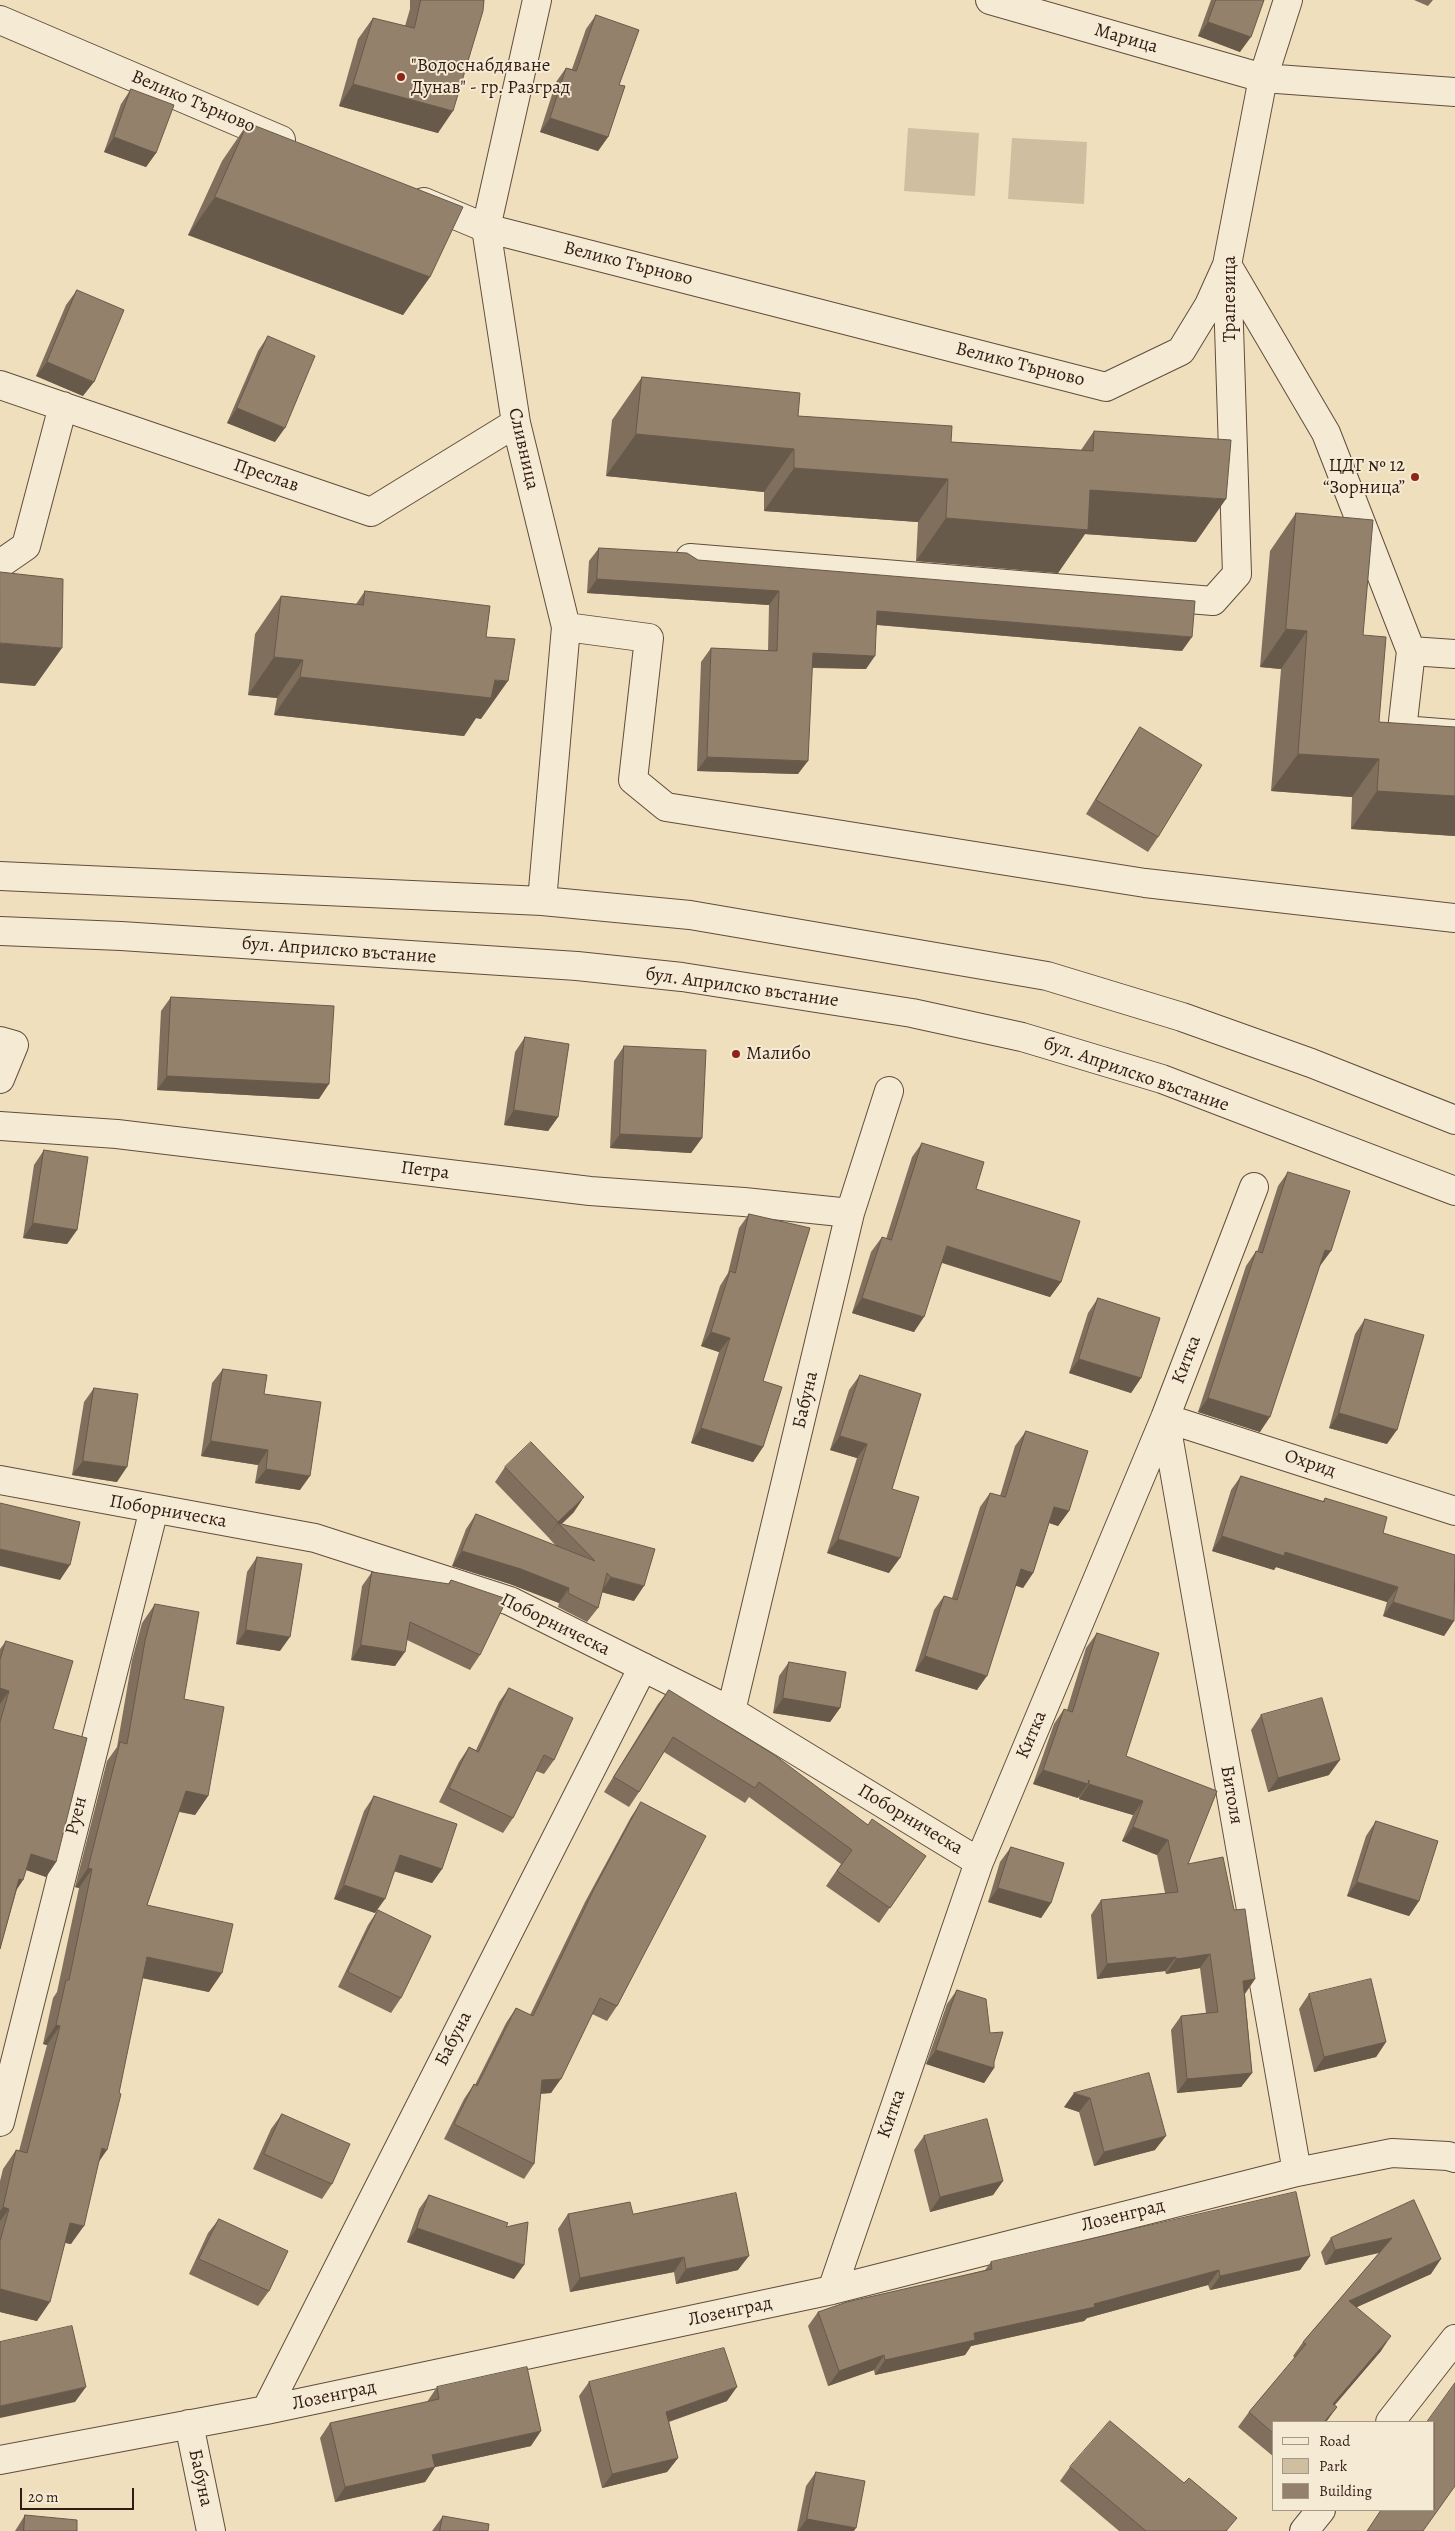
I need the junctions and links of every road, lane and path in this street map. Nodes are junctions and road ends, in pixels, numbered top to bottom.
1 (537, 0) edge
2 (990, 0) edge
3 (1288, 0) edge
4 (0, 20) edge
5 (1263, 78) junction
6 (1455, 92) edge
7 (302, 149) edge
8 (403, 193) edge
9 (486, 228) junction
10 (1227, 265) junction
11 (0, 384) edge
12 (63, 406) junction
13 (516, 423) junction
14 (690, 558) edge
15 (0, 564) edge
16 (566, 627) junction
17 (1411, 651) junction
18 (1455, 654) edge
19 (1455, 734) edge
20 (0, 876) edge
21 (542, 901) junction
22 (1455, 918) edge
23 (0, 931) edge
24 (0, 1041) edge
25 (0, 1079) edge
26 (889, 1091) dead end
27 (1455, 1120) edge
28 (0, 1126) edge
29 (1254, 1187) dead end
30 (1455, 1191) edge
31 (850, 1213) junction
32 (1165, 1418) junction
33 (0, 1480) edge
34 (154, 1510) junction
35 (1455, 1511) edge
36 (643, 1667) junction
37 (731, 1711) junction
38 (979, 1862) junction
39 (0, 2122) edge
40 (1455, 2158) edge
41 (1297, 2172) junction
42 (832, 2290) junction
43 (1455, 2339) edge
44 (266, 2410) junction
45 (1391, 2421) edge
46 (189, 2424) junction
47 (0, 2460) edge
48 (1320, 2511) edge
49 (211, 2531) edge
50 (1304, 2531) edge

1 - 9 street, Сливница
2 - 5 street, Марица
3 - 5 street, Трапезица
4 - 7 street, Велико Търново
5 - 6 street, Марица
5 - 10 street, Трапезица
8 - 9 street, Велико Търново
9 - 10 street, Велико Търново
9 - 13 street, Сливница
10 - 14 street, Трапезица
10 - 17 street
11 - 12 street, Преслав
12 - 13 street, Преслав
12 - 15 street
13 - 16 street, Сливница
16 - 21 street, Сливница
16 - 22 street
17 - 18 street
17 - 19 street
20 - 21 street
21 - 27 street
23 - 30 street, бул. Априлско въстание
24 - 25 street
26 - 31 street, Бабуна
28 - 31 street, Петра
29 - 32 street, Китка
31 - 37 street, Бабуна
32 - 35 street, Охрид
32 - 38 street, Китка
32 - 41 street, Битоля
33 - 34 street, Поборническа
34 - 36 street, Поборническа
34 - 39 street, Руен
36 - 37 street, Поборническа
36 - 44 street, Бабуна
37 - 38 street, Поборническа
38 - 42 street, Китка
40 - 41 street, Лозенград
41 - 42 street, Лозенград
42 - 44 street, Лозенград
43 - 45 street
44 - 46 street, Лозенград
46 - 47 street, Лозенград
46 - 49 street, Бабуна
48 - 50 street

